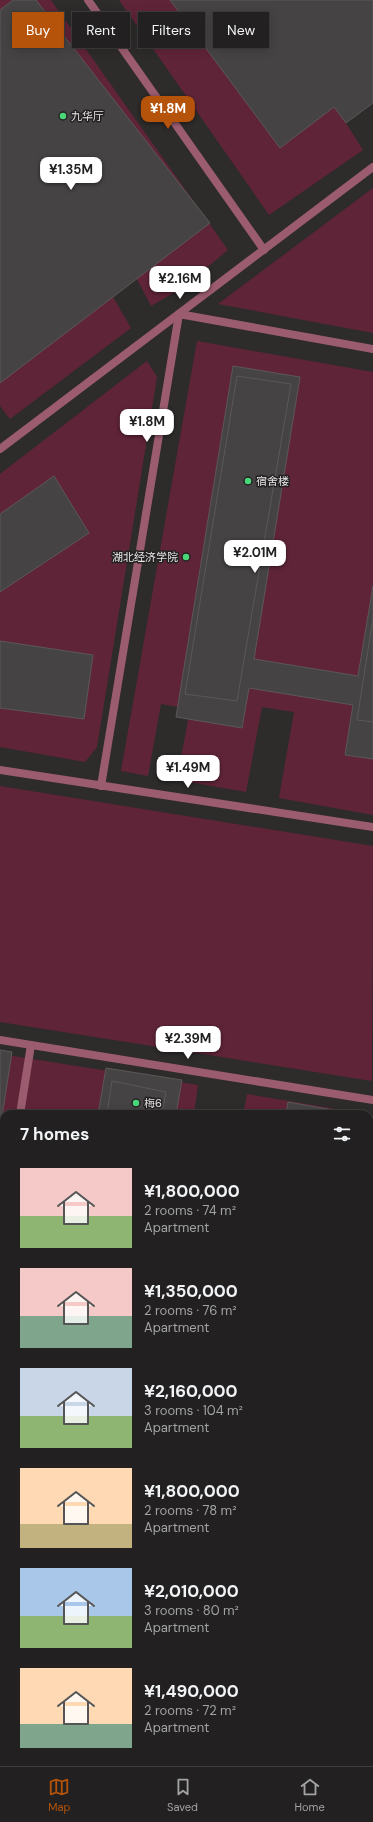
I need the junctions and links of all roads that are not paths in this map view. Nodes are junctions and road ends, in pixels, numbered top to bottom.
1 (88, 0) edge
2 (373, 167) edge
3 (264, 250) junction
4 (179, 314) junction
5 (373, 349) edge
6 (0, 449) edge
7 (0, 770) edge
8 (101, 786) junction
9 (373, 826) edge
10 (0, 1040) edge
11 (31, 1045) junction
12 (373, 1100) edge
13 (21, 1110) edge

1 - 3 street
2 - 3 street
3 - 4 street
4 - 5 street
4 - 6 street
4 - 8 street
7 - 8 street
8 - 9 street
10 - 11 street
11 - 12 street
11 - 13 street

